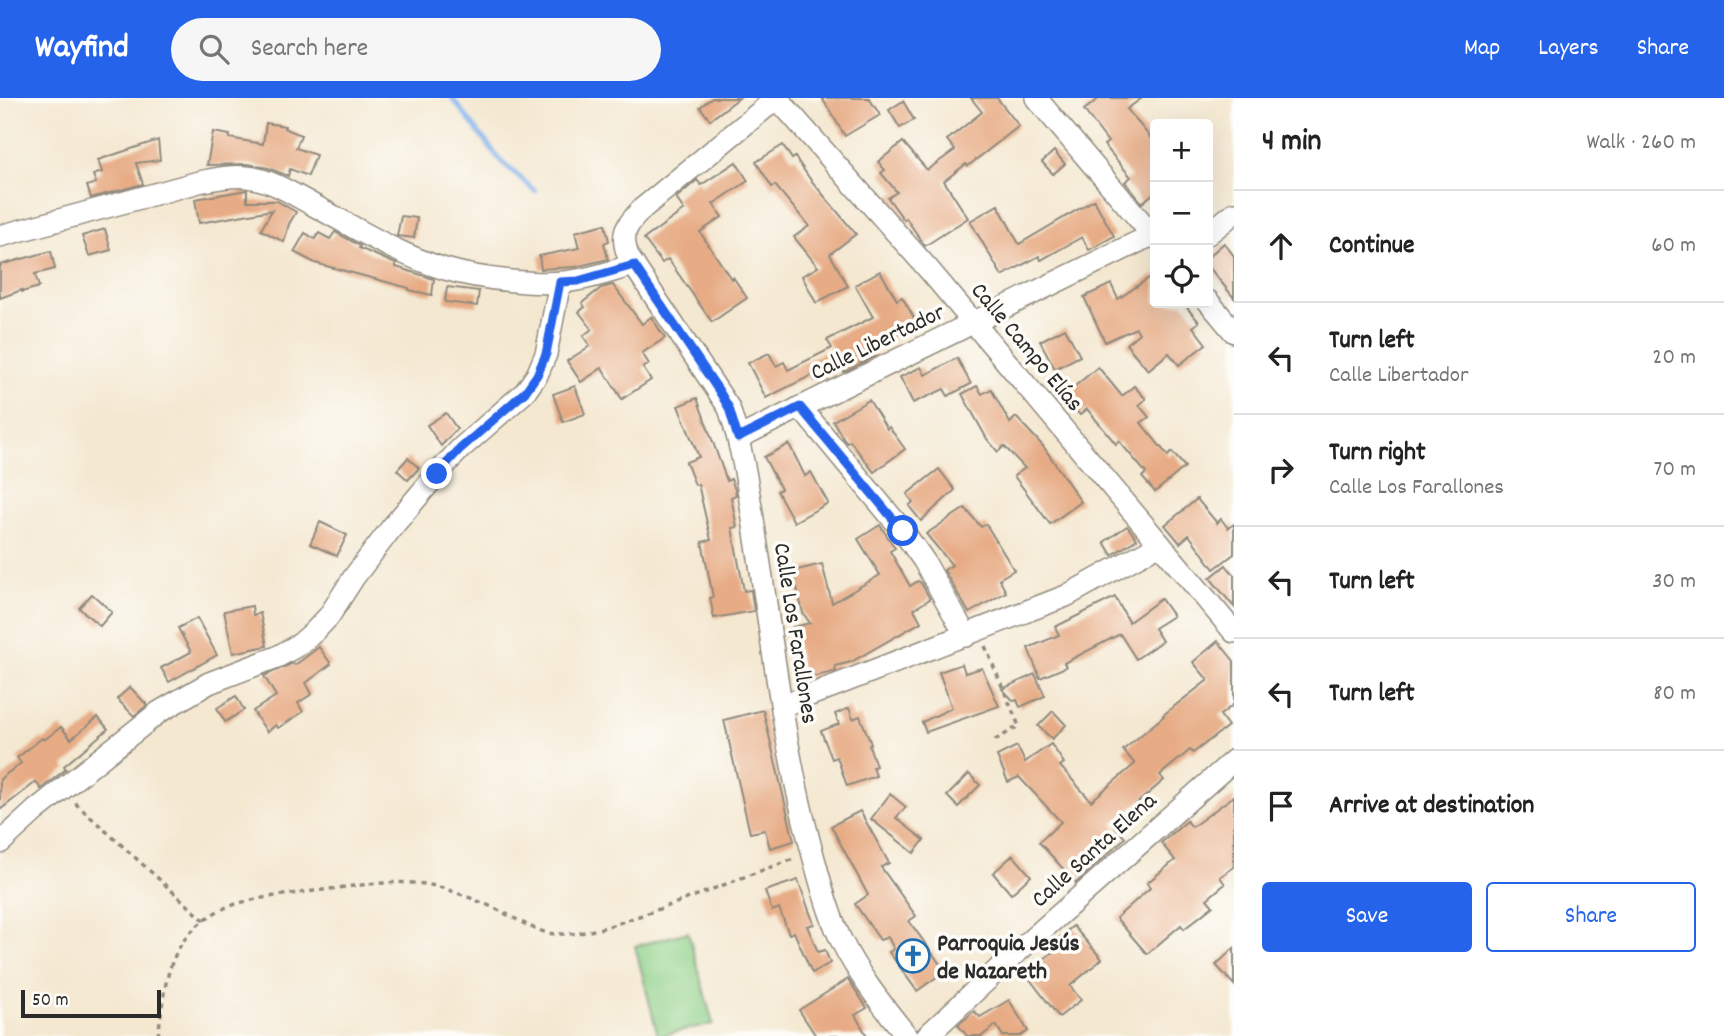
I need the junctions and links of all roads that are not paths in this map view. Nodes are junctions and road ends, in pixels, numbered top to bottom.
1 (777, 98) edge
2 (1037, 98) edge
3 (1234, 213) edge
4 (1213, 230) edge
5 (1150, 231) edge
6 (0, 236) edge
7 (1150, 238) edge
8 (634, 265) junction
9 (560, 282) junction
10 (1213, 306) edge
11 (974, 324) junction
12 (1234, 332) edge
13 (800, 407) junction
14 (738, 438) junction
15 (1160, 544) junction
16 (1234, 632) edge
17 (972, 634) junction
18 (782, 706) junction
19 (1234, 760) edge
20 (0, 843) edge
21 (907, 1036) edge
22 (927, 1036) edge

1 - 8 street, Calle Los Farallones
1 - 11 street, Calle Campo Elías
2 - 5 street
3 - 4 street
6 - 9 street
7 - 11 street, Calle Libertador
8 - 9 street
8 - 14 street, Calle Los Farallones
9 - 20 street
10 - 12 street
11 - 13 street, Calle Libertador
11 - 15 street, Calle Campo Elías
13 - 14 street, Calle Libertador
13 - 17 street
14 - 18 street, Calle Los Farallones
15 - 16 street, Calle Campo Elías
15 - 17 street
17 - 18 street
18 - 21 street, Calle Los Farallones
19 - 22 street, Calle Santa Elena

